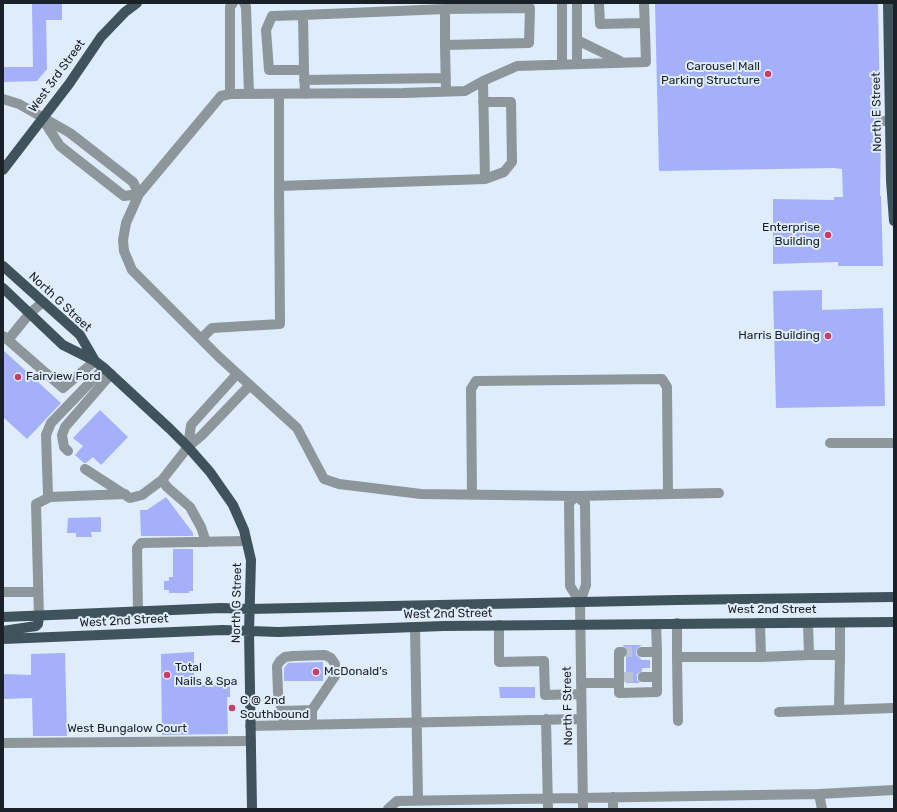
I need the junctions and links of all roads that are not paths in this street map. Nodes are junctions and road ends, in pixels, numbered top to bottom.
1 (137, 3) edge
2 (233, 3) edge
3 (244, 3) edge
4 (562, 3) edge
5 (577, 3) edge
6 (599, 3) edge
7 (644, 3) edge
8 (888, 3) edge
9 (125, 8) edge
10 (445, 9) junction
11 (303, 15) junction
12 (644, 23) junction
13 (577, 40) junction
14 (445, 45) junction
15 (622, 62) junction
16 (562, 64) junction
17 (577, 64) junction
18 (304, 70) junction
19 (446, 78) junction
20 (390, 79) junction
21 (304, 80) junction
22 (483, 81) junction
23 (446, 91) junction
24 (390, 93) junction
25 (230, 94) junction
26 (249, 94) junction
27 (279, 94) junction
28 (305, 94) junction
29 (3, 99) edge
30 (483, 102) junction
31 (42, 118) junction
32 (888, 121) edge
33 (3, 170) edge
34 (485, 179) junction
35 (279, 186) junction
36 (139, 194) junction
37 (894, 221) edge
38 (3, 266) edge
39 (3, 288) edge
40 (42, 302) junction
41 (30, 313) junction
42 (5, 338) edge
43 (201, 339) junction
44 (95, 360) junction
45 (108, 371) junction
46 (237, 374) junction
47 (250, 385) junction
48 (894, 442) edge
49 (830, 443) dead end
50 (188, 447) junction
51 (68, 451) dead end
52 (85, 469) dead end
53 (162, 480) junction
54 (719, 493) dead end
55 (125, 494) junction
56 (668, 494) junction
57 (472, 495) junction
58 (576, 496) junction
59 (50, 497) junction
60 (246, 541) junction
61 (206, 542) junction
62 (3, 592) edge
63 (38, 592) junction
64 (894, 597) edge
65 (580, 602) junction
66 (249, 609) junction
67 (138, 612) junction
68 (39, 616) junction
69 (3, 617) edge
70 (894, 622) edge
71 (677, 623) junction
72 (760, 623) junction
73 (808, 623) junction
74 (840, 623) junction
75 (580, 624) junction
76 (656, 624) junction
77 (499, 625) junction
78 (415, 627) junction
79 (249, 630) junction
80 (3, 631) edge
81 (3, 639) edge
82 (622, 652) dead end
83 (642, 652) tunnel mouth
84 (657, 652) junction
85 (809, 655) junction
86 (840, 655) junction
87 (761, 656) junction
88 (677, 657) junction
89 (643, 677) tunnel mouth
90 (657, 677) junction
91 (620, 679) junction
92 (581, 683) junction
93 (581, 694) junction
94 (894, 708) edge
95 (839, 709) junction
96 (312, 710) junction
97 (283, 711) junction
98 (780, 712) dead end
99 (546, 719) junction
100 (581, 719) junction
101 (678, 721) dead end
102 (416, 722) junction
103 (312, 724) junction
104 (285, 725) junction
105 (250, 726) junction
106 (251, 742) junction
107 (3, 743) edge
108 (894, 790) edge
109 (819, 794) junction
110 (583, 797) junction
111 (613, 797) junction
112 (548, 798) junction
113 (418, 800) junction
114 (252, 809) edge
115 (388, 809) edge
116 (548, 809) edge
117 (583, 809) edge
118 (613, 809) edge
119 (822, 809) edge

1 - 9 main road, West 3rd Street
2 - 25 street
3 - 26 street
4 - 16 street
5 - 13 street
6 - 12 street
7 - 12 street
8 - 32 main road, North E Street
9 - 31 main road, West 3rd Street
10 - 11 street
10 - 14 street
10 - 14 street
11 - 18 street
11 - 18 street
12 - 15 street
13 - 15 street
13 - 17 street
14 - 19 street
15 - 17 street
16 - 17 street
16 - 22 street
18 - 21 street
19 - 20 street
19 - 23 street
20 - 21 street
20 - 24 street
21 - 28 street
22 - 23 street
22 - 30 street
23 - 24 street
24 - 28 street
25 - 26 street
25 - 36 street
26 - 27 street
27 - 28 street
27 - 35 street
29 - 31 street
30 - 34 street
30 - 34 street
31 - 33 main road, West 3rd Street
31 - 36 street
31 - 36 street
32 - 37 main road, North E Street
34 - 35 street
35 - 43 street
36 - 43 street
38 - 40 main road, North G Street
39 - 41 main road, North G Street
40 - 41 street
40 - 44 main road, North G Street
41 - 42 street
41 - 44 main road, North G Street
42 - 44 street
43 - 46 street
44 - 45 main road, North G Street
45 - 50 main road, North G Street
45 - 51 street
45 - 59 street
46 - 47 street
46 - 50 street
47 - 50 street
47 - 57 street
48 - 49 street
50 - 53 street
50 - 60 main road, North G Street
52 - 55 street
53 - 55 street
53 - 61 street
54 - 56 street
55 - 59 street
56 - 57 street
56 - 58 street
57 - 58 street
58 - 65 street
58 - 65 street
59 - 63 street
60 - 61 street
60 - 66 main road, North G Street
61 - 67 street
62 - 63 street
63 - 68 street
64 - 65 main road, West 2nd Street
65 - 66 main road, West 2nd Street
65 - 75 street, North F Street
66 - 67 main road, West 2nd Street
66 - 79 main road, North G Street
67 - 68 main road, West 2nd Street
68 - 69 main road, West 2nd Street
68 - 80 main road
70 - 74 main road, West 2nd Street
71 - 72 main road, West 2nd Street
71 - 76 main road, West 2nd Street
71 - 88 street
72 - 73 main road, West 2nd Street
72 - 87 street
73 - 74 main road, West 2nd Street
73 - 85 street
74 - 86 street
75 - 76 main road, West 2nd Street
75 - 77 main road, West 2nd Street
75 - 92 street, North F Street
76 - 84 street
77 - 78 main road, West 2nd Street
77 - 93 street
78 - 79 main road, West 2nd Street
78 - 102 street
79 - 81 main road, West 2nd Street
79 - 105 main road, North G Street
82 - 91 street
83 - 84 street
84 - 90 street
85 - 86 street
85 - 87 street
86 - 95 street
87 - 88 street
88 - 101 street
89 - 90 street
90 - 91 street
91 - 92 street
92 - 93 street, North F Street
93 - 100 street, North F Street
94 - 95 street
95 - 98 street
96 - 97 street
96 - 97 street
96 - 103 street
97 - 104 street
99 - 100 street
99 - 102 street
99 - 112 street
100 - 110 street, North F Street
102 - 103 street
102 - 113 street
103 - 104 street
104 - 105 street
105 - 106 main road, North G Street
106 - 107 street, West Bungalow Court
106 - 114 main road, North G Street
108 - 109 street
109 - 111 street
109 - 119 street
110 - 111 street
110 - 112 street
110 - 117 street, North F Street
111 - 118 street
112 - 113 street
112 - 116 street
113 - 115 street

